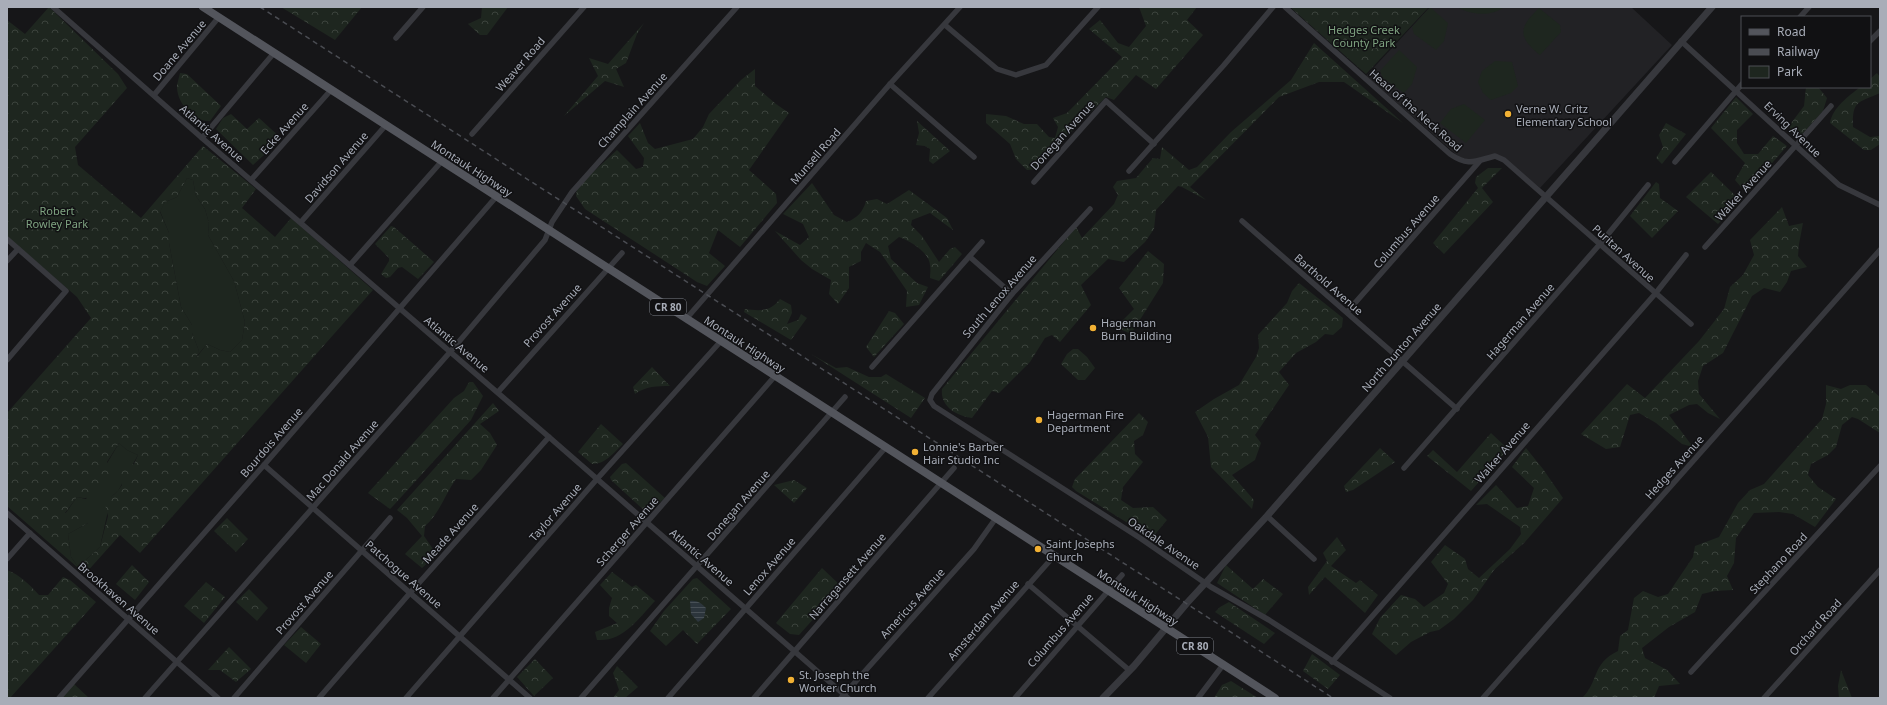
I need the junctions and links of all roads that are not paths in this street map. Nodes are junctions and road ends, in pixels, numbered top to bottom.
1 (53, 7) edge
2 (203, 7) edge
3 (423, 7) edge
4 (584, 7) edge
5 (737, 7) edge
6 (960, 7) edge
7 (1098, 7) edge
8 (1273, 7) edge
9 (1285, 7) edge
10 (1712, 7) edge
11 (1809, 7) edge
12 (1801, 16) edge
13 (219, 18) junction
14 (945, 25) junction
15 (1880, 31) edge
16 (396, 38) dead end
17 (1871, 40) edge
18 (1681, 41) junction
19 (274, 54) junction
20 (890, 84) junction
21 (1741, 85) edge
22 (331, 90) junction
23 (1737, 90) junction
24 (154, 95) junction
25 (1831, 106) dead end
26 (386, 125) junction
27 (472, 134) dead end
28 (202, 138) junction
29 (1154, 144) junction
30 (1796, 146) junction
31 (974, 158) dead end
32 (442, 161) junction
33 (1479, 162) junction
34 (1675, 162) dead end
35 (1129, 171) dead end
36 (251, 180) junction
37 (1034, 182) dead end
38 (1648, 185) dead end
39 (1546, 196) junction
40 (496, 197) junction
41 (1880, 205) edge
42 (1090, 209) dead end
43 (1242, 221) dead end
44 (301, 222) junction
45 (549, 230) junction
46 (7, 239) edge
47 (982, 242) dead end
48 (1600, 244) junction
49 (1705, 247) dead end
50 (18, 249) junction
51 (1880, 250) edge
52 (622, 253) dead end
53 (1686, 255) dead end
54 (970, 257) junction
55 (7, 261) edge
56 (350, 265) junction
57 (608, 268) junction
58 (1012, 294) junction
59 (1655, 294) junction
60 (400, 308) junction
61 (1346, 312) junction
62 (686, 319) junction
63 (1690, 324) dead end
64 (721, 341) junction
65 (450, 352) junction
66 (7, 360) edge
67 (1403, 361) junction
68 (872, 367) dead end
69 (775, 376) junction
70 (498, 392) junction
71 (845, 397) dead end
72 (930, 400) joint
73 (1457, 409) junction
74 (832, 413) junction
75 (549, 437) junction
76 (886, 447) junction
77 (264, 465) junction
78 (1880, 466) edge
79 (954, 468) dead end
80 (1404, 468) dead end
81 (597, 478) junction
82 (941, 483) junction
83 (313, 508) junction
84 (7, 513) edge
85 (1267, 516) junction
86 (390, 518) dead end
87 (996, 518) junction
88 (647, 522) junction
89 (30, 533) junction
90 (362, 550) junction
91 (1054, 556) junction
92 (7, 559) edge
93 (1314, 559) dead end
94 (698, 566) junction
95 (1880, 570) edge
96 (1122, 575) dead end
97 (1205, 583) junction
98 (1028, 584) junction
99 (1108, 590) junction
100 (410, 593) junction
101 (746, 609) junction
102 (128, 620) junction
103 (1077, 625) junction
104 (1166, 628) junction
105 (459, 637) junction
106 (794, 651) junction
107 (177, 662) junction
108 (1332, 662) junction
109 (1223, 665) junction
110 (1129, 670) junction
111 (1691, 672) dead end
112 (509, 680) junction
113 (844, 697) edge
114 (59, 698) edge
115 (145, 698) edge
116 (218, 698) edge
117 (234, 698) edge
118 (319, 698) edge
119 (406, 698) edge
120 (493, 698) edge
121 (530, 698) edge
122 (581, 698) edge
123 (668, 698) edge
124 (754, 698) edge
125 (928, 698) edge
126 (1015, 698) edge
127 (1103, 698) edge
128 (1198, 698) edge
129 (1275, 698) edge
130 (1390, 698) edge
131 (1483, 698) edge
132 (1764, 698) edge

1 - 24 street, Atlantic Avenue
2 - 13 main road, Montauk Highway / CR 80
3 - 16 street
4 - 27 street, Weaver Road
5 - 45 street, Champlain Avenue
6 - 14 street, Munsell Road
7 - 14 street
8 - 29 street
9 - 33 street, Head of the Neck Road
10 - 18 street, North Dunton Avenue
11 - 12 street
13 - 19 main road, Montauk Highway / CR 80
13 - 24 street, Doane Avenue
14 - 20 street, Munsell Road
15 - 17 street
18 - 23 street, Erving Avenue
18 - 39 street, North Dunton Avenue
19 - 22 main road, Montauk Highway / CR 80
19 - 28 street
20 - 31 street
20 - 62 street, Munsell Road
21 - 23 street
22 - 26 main road, Montauk Highway / CR 80
22 - 36 street, Ecke Avenue
23 - 30 street, Erving Avenue
23 - 34 street
24 - 28 street, Atlantic Avenue
25 - 30 street, Walker Avenue
26 - 32 main road, Montauk Highway / CR 80
26 - 44 street, Davidson Avenue
28 - 36 street, Atlantic Avenue
29 - 35 street
29 - 37 street, Donegan Avenue
30 - 41 street, Erving Avenue
30 - 49 street, Walker Avenue
32 - 40 main road, Montauk Highway / CR 80
32 - 56 street
33 - 39 street, Head of the Neck Road
33 - 61 street, Columbus Avenue
36 - 44 street, Atlantic Avenue
38 - 48 street, Hagerman Avenue
39 - 48 street, Puritan Avenue
39 - 67 street, North Dunton Avenue
40 - 45 main road, Montauk Highway / CR 80
40 - 60 street, Bourdois Avenue
42 - 58 street, South Lenox Avenue
43 - 61 street, Barthold Avenue
44 - 56 street, Atlantic Avenue
45 - 57 main road, Montauk Highway / CR 80
45 - 65 street, Mac Donald Avenue
46 - 50 street
47 - 54 street
48 - 59 street, Puritan Avenue
48 - 73 street, Hagerman Avenue
50 - 55 street
50 - 66 street
51 - 131 street, Hedges Avenue
52 - 57 street, Provost Avenue
53 - 59 street, Walker Avenue
54 - 58 street
54 - 68 street
56 - 60 street, Atlantic Avenue
57 - 62 main road, Montauk Highway / CR 80
57 - 70 street, Provost Avenue
58 - 72 street, South Lenox Avenue
59 - 63 street, Puritan Avenue
59 - 108 street, Walker Avenue
60 - 65 street, Atlantic Avenue
60 - 77 street, Bourdois Avenue
61 - 67 street, Barthold Avenue
62 - 64 main road, Montauk Highway / CR 80
64 - 69 main road, Montauk Highway / CR 80
64 - 81 street, Taylor Avenue
65 - 70 street, Atlantic Avenue
65 - 83 street, Mac Donald Avenue
67 - 73 street, Barthold Avenue
67 - 85 street, North Dunton Avenue
69 - 74 main road, Montauk Highway / CR 80
69 - 88 street, Scherger Avenue
70 - 75 street, Atlantic Avenue
71 - 74 street, Donegan Avenue
72 - 97 street, Oakdale Avenue
73 - 80 street, Hagerman Avenue
74 - 76 main road, Montauk Highway / CR 80
74 - 94 street, Donegan Avenue
75 - 81 street, Atlantic Avenue
75 - 100 street, Meade Avenue
76 - 82 main road, Montauk Highway / CR 80
76 - 101 street, Lenox Avenue
77 - 83 street, Patchogue Avenue
77 - 102 street, Bourdois Avenue
78 - 111 street, Stephano Road
79 - 82 street, Narragansett Avenue
81 - 88 street, Atlantic Avenue
81 - 105 street, Taylor Avenue
82 - 87 main road, Montauk Highway / CR 80
82 - 106 street, Narragansett Avenue
83 - 90 street, Patchogue Avenue
83 - 107 street, Mac Donald Avenue
84 - 89 street, Brookhaven Avenue
85 - 93 street
85 - 97 street, North Dunton Avenue
86 - 90 street, Provost Avenue
87 - 91 main road, Montauk Highway / CR 80
87 - 113 street, Americus Avenue
88 - 94 street, Atlantic Avenue
88 - 112 street, Scherger Avenue
89 - 92 street
89 - 102 street, Brookhaven Avenue
90 - 100 street, Patchogue Avenue
90 - 117 street, Provost Avenue
91 - 98 street, Amsterdam Avenue
91 - 99 main road, Montauk Highway / CR 80
94 - 101 street, Atlantic Avenue
94 - 122 street, Donegan Avenue
95 - 132 street, Orchard Road
96 - 99 street, Columbus Avenue
97 - 104 street, North Dunton Avenue
97 - 108 street, Oakdale Avenue
98 - 103 street
98 - 125 street, Amsterdam Avenue
99 - 103 street, Columbus Avenue
99 - 104 main road, Montauk Highway / CR 80
100 - 105 street, Patchogue Avenue
100 - 118 street, Meade Avenue
101 - 106 street, Atlantic Avenue
101 - 123 street, Lenox Avenue
102 - 107 street, Brookhaven Avenue
102 - 114 street, Bourdois Avenue
103 - 110 street
103 - 126 street, Columbus Avenue
104 - 109 main road, Montauk Highway / CR 80
104 - 110 street, North Dunton Avenue
105 - 112 street, Patchogue Avenue
105 - 119 street, Taylor Avenue
106 - 113 street, Atlantic Avenue
106 - 124 street, Narragansett Avenue
107 - 115 street, Mac Donald Avenue
107 - 116 street, Brookhaven Avenue
108 - 130 street, Oakdale Avenue
109 - 128 street
109 - 129 main road, Montauk Highway / CR 80
110 - 127 street, North Dunton Avenue
112 - 120 street, Scherger Avenue
112 - 121 street, Patchogue Avenue

